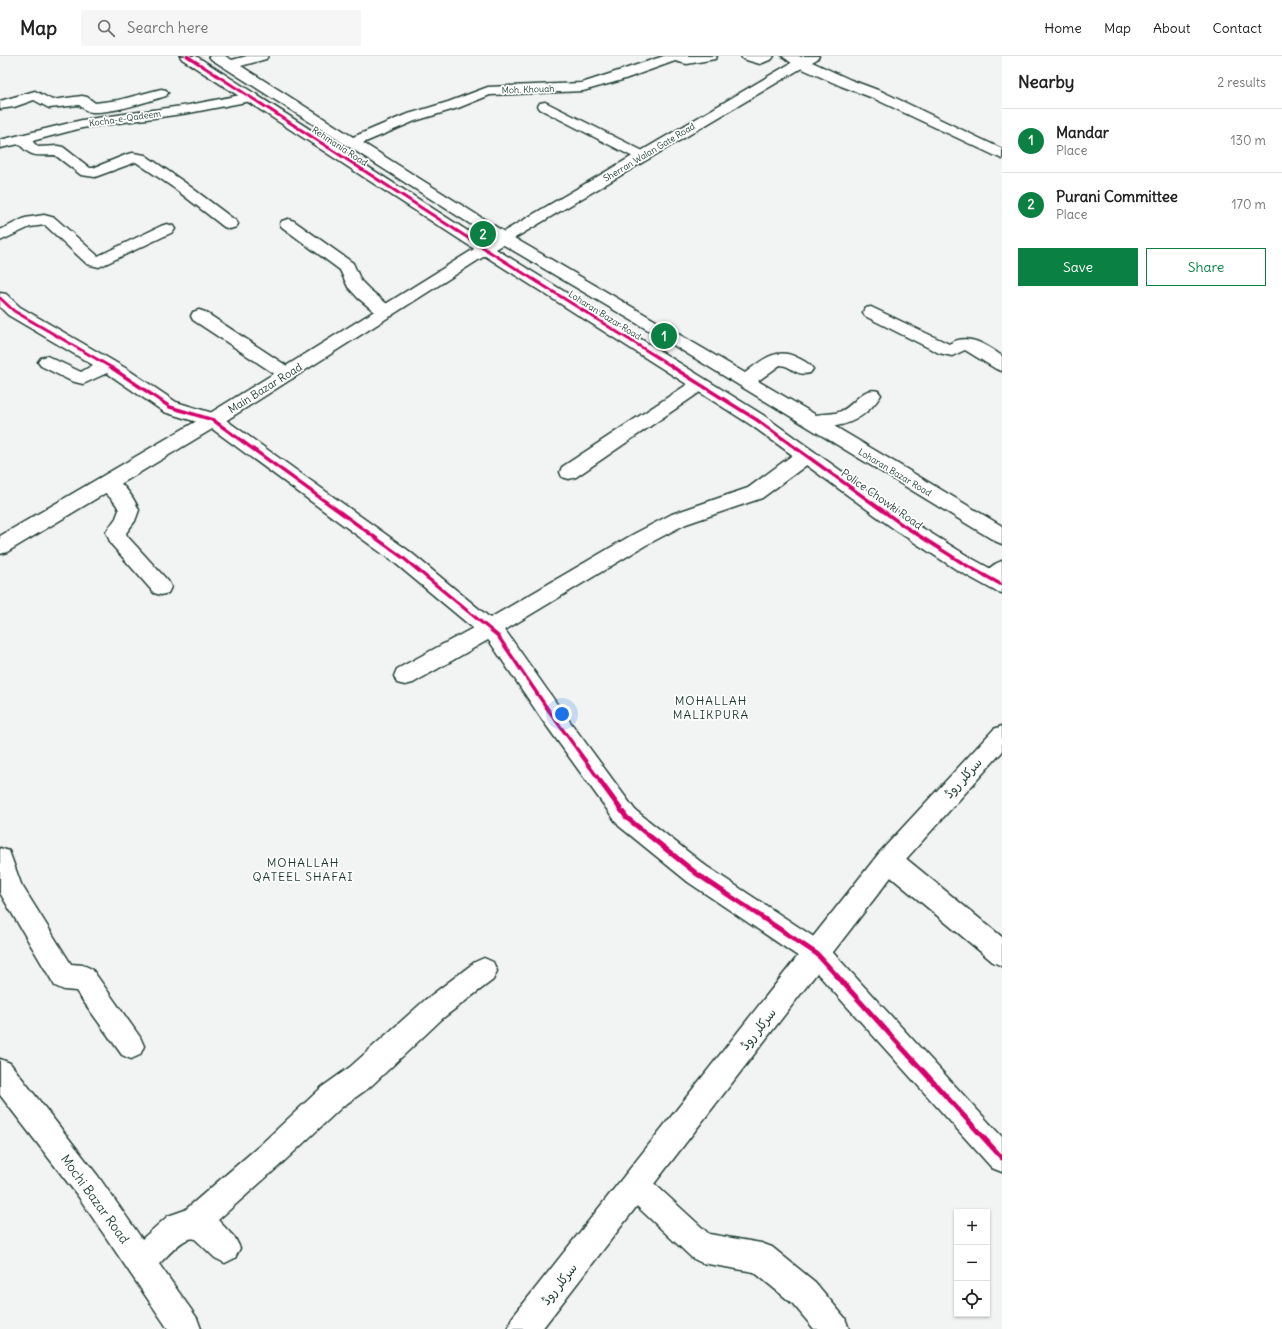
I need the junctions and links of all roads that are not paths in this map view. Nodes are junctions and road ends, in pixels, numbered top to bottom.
1 (187, 56) edge
2 (216, 56) edge
3 (261, 56) edge
4 (710, 56) edge
5 (748, 56) edge
6 (767, 56) edge
7 (800, 58) edge
8 (231, 65) junction
9 (161, 93) dead end
10 (251, 97) junction
11 (0, 105) edge
12 (545, 106) dead end
13 (22, 138) junction
14 (351, 142) junction
15 (0, 144) edge
16 (1002, 155) edge
17 (642, 156) junction
18 (230, 224) dead end
19 (288, 224) dead end
20 (3, 225) edge
21 (167, 229) dead end
22 (503, 238) junction
23 (485, 249) junction
24 (0, 298) edge
25 (386, 312) junction
26 (871, 312) dead end
27 (199, 316) dead end
28 (46, 362) dead end
29 (107, 365) junction
30 (1002, 365) edge
31 (804, 369) dead end
32 (287, 374) junction
33 (746, 382) junction
34 (700, 384) junction
35 (872, 395) dead end
36 (213, 420) junction
37 (757, 420) joint
38 (814, 423) junction
39 (805, 456) junction
40 (569, 472) dead end
41 (107, 483) junction
42 (1002, 536) edge
43 (0, 546) edge
44 (999, 578) edge
45 (161, 587) dead end
46 (489, 629) junction
47 (405, 676) dead end
48 (1002, 736) edge
49 (0, 859) edge
50 (889, 860) junction
51 (1002, 953) edge
52 (817, 954) junction
53 (484, 971) dead end
54 (131, 1046) dead end
55 (0, 1072) edge
56 (1002, 1158) edge
57 (635, 1185) junction
58 (192, 1223) junction
59 (225, 1248) dead end
60 (140, 1262) junction
61 (186, 1329) edge
62 (523, 1329) edge
63 (834, 1329) edge

1 - 10 street, Rehmania Road
2 - 8 street, Loharan Bazar Road
3 - 8 street
4 - 14 street, Moh. Khouah
5 - 6 street
7 - 16 street
7 - 17 street, Sherran Walan Gate Road
8 - 14 street, Loharan Bazar Road
9 - 11 street
10 - 13 street, Kocha-e-Qadeem
10 - 23 street, Rehmania Road
12 - 17 street
13 - 15 street, Kocha-e-Qadeem
13 - 18 street
14 - 22 street, Loharan Bazar Road
17 - 22 street, Sherran Walan Gate Road
19 - 25 street
20 - 21 street
22 - 23 street, Sherran Walan Gate Road
22 - 33 street, Loharan Bazar Road
23 - 25 street, Main Bazar Road
23 - 34 street, Loharan Bazar Road
24 - 29 street
25 - 32 street, Main Bazar Road
26 - 30 street
27 - 32 street
28 - 29 street
29 - 36 street
31 - 33 street
32 - 36 street, Main Bazar Road
33 - 38 street, Loharan Bazar Road
34 - 37 street, Loharan Bazar Road
34 - 40 street
35 - 38 street
36 - 41 street, Main Bazar Road
36 - 46 street
37 - 39 street, Police Chowki Road
38 - 42 street, Loharan Bazar Road
39 - 44 street, Police Chowki Road
39 - 46 street
41 - 43 street, Main Bazar Road
41 - 45 street
46 - 47 street
46 - 52 street
48 - 50 street, سرکلر روڈ
49 - 54 street
50 - 51 street
50 - 52 street, سرکلر روڈ
52 - 56 street
52 - 57 street, سرکلر روڈ
53 - 58 street
55 - 60 street, Mochi Bazar Road
57 - 62 street, سرکلر روڈ
57 - 63 street
58 - 59 street
58 - 60 street
60 - 61 street, Mochi Bazar Road

